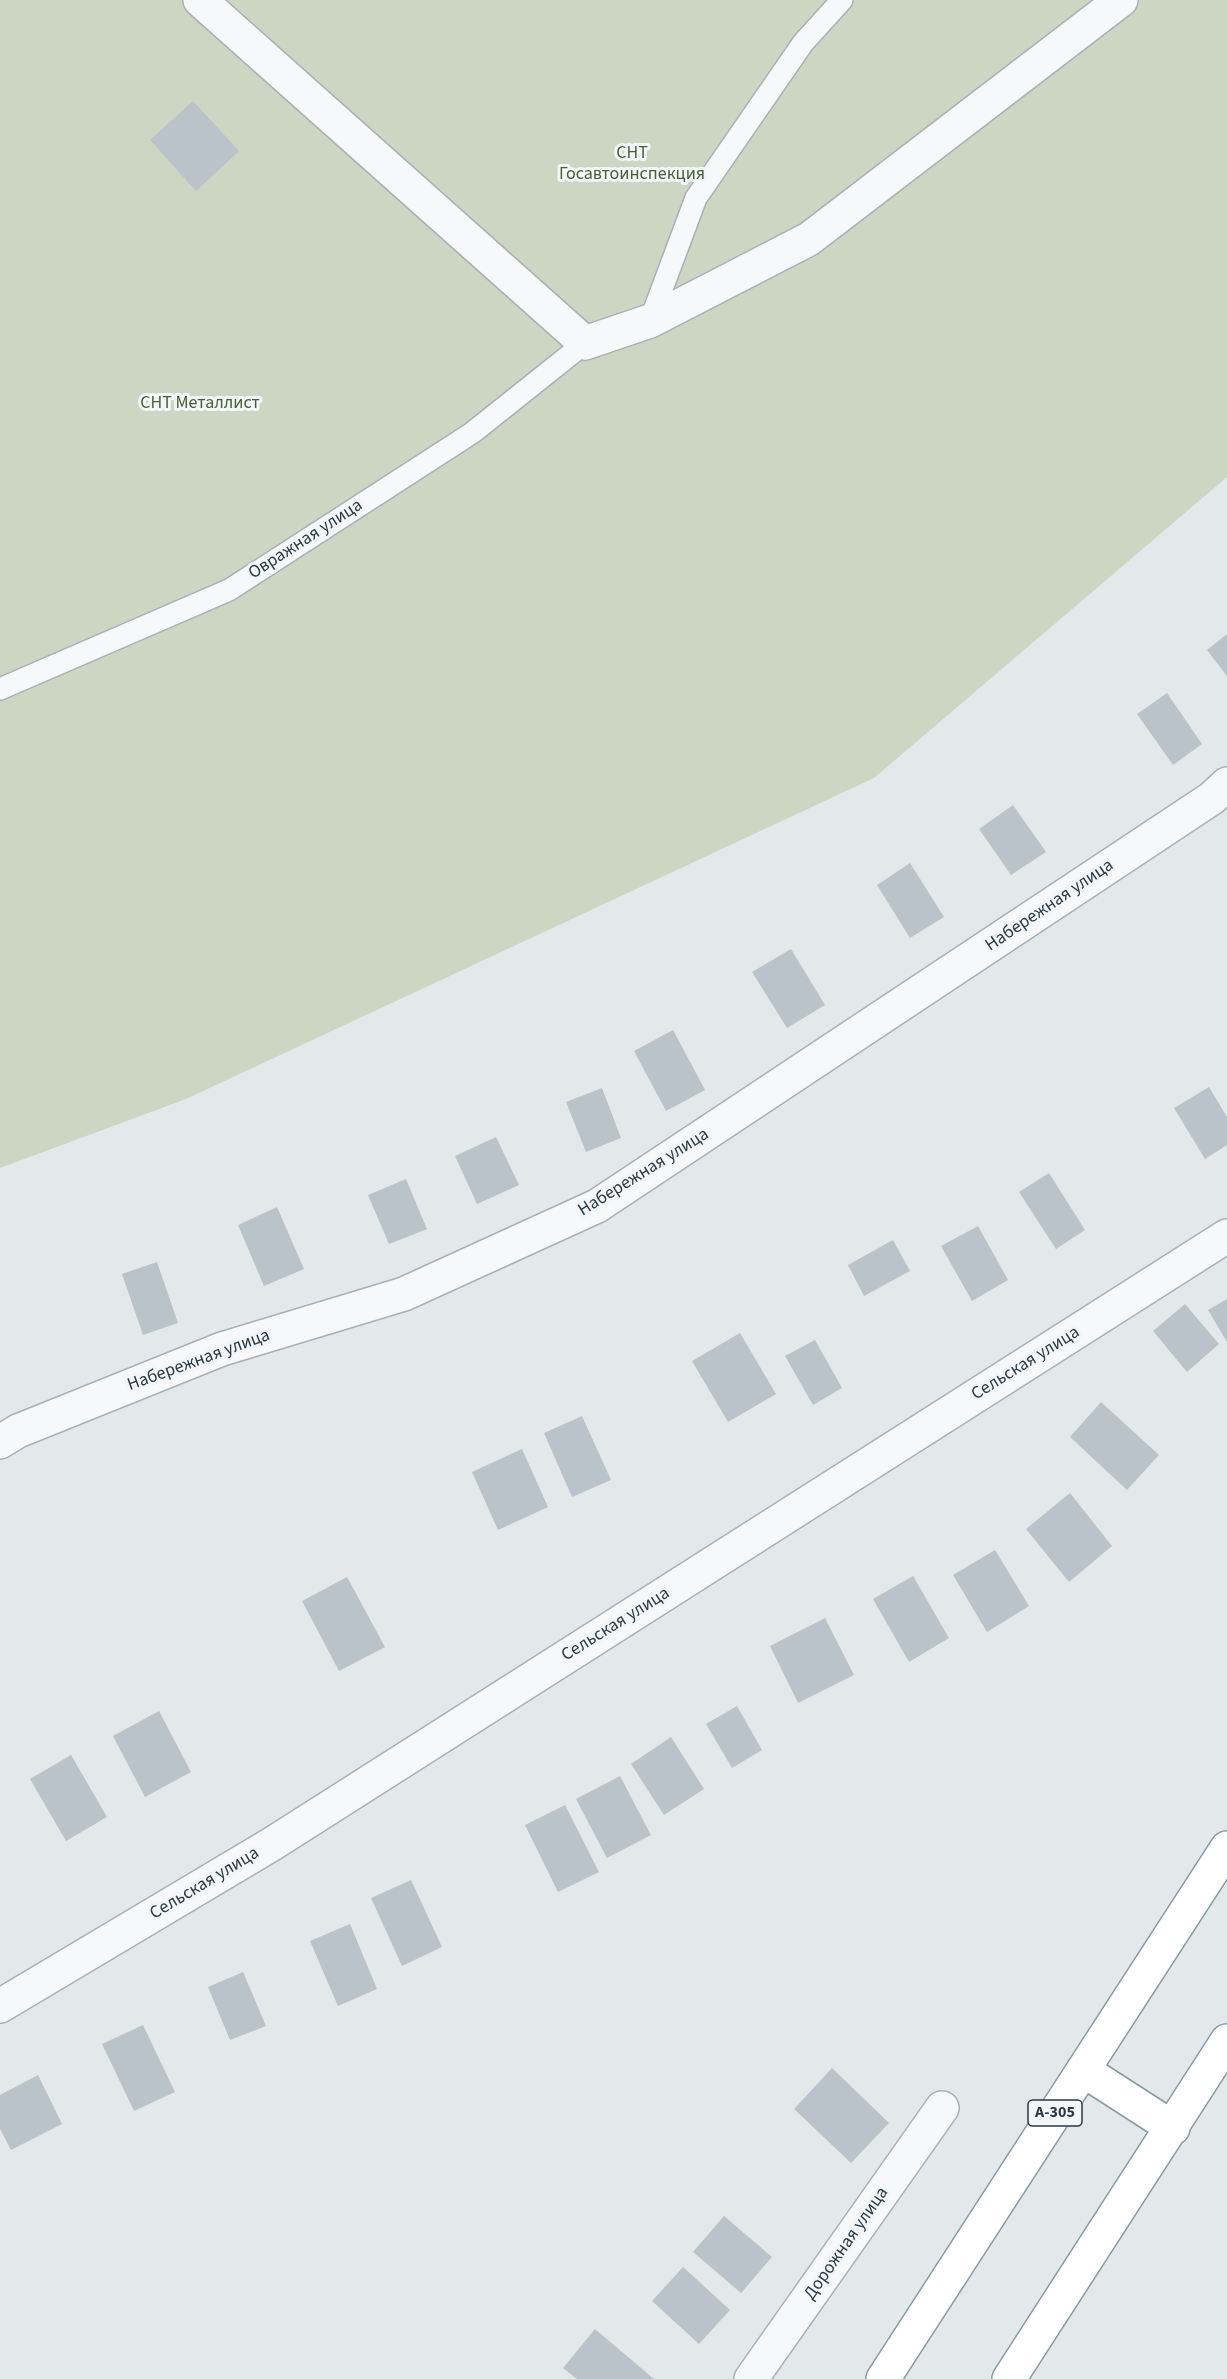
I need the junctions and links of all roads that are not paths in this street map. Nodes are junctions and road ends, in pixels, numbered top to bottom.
1 (200, 0) edge
2 (842, 0) edge
3 (1121, 0) edge
4 (650, 321) junction
5 (585, 343) junction
6 (0, 689) edge
7 (1222, 799) edge
8 (1227, 1236) edge
9 (0, 1442) edge
10 (1227, 1848) edge
11 (0, 2006) edge
12 (1227, 2042) edge
13 (1083, 2070) junction
14 (942, 2108) dead end
15 (1173, 2128) junction
16 (751, 2379) edge
17 (883, 2379) edge
18 (1009, 2379) edge

1 - 5 street
2 - 4 lane
3 - 4 street
4 - 5 street
5 - 6 lane, Овражная улица
7 - 9 street, Набережная улица
8 - 11 street, Сельская улица
10 - 13 highway, А-305
12 - 15 highway
13 - 15 highway
13 - 17 highway, А-305
14 - 16 street, Дорожная улица
15 - 18 highway

